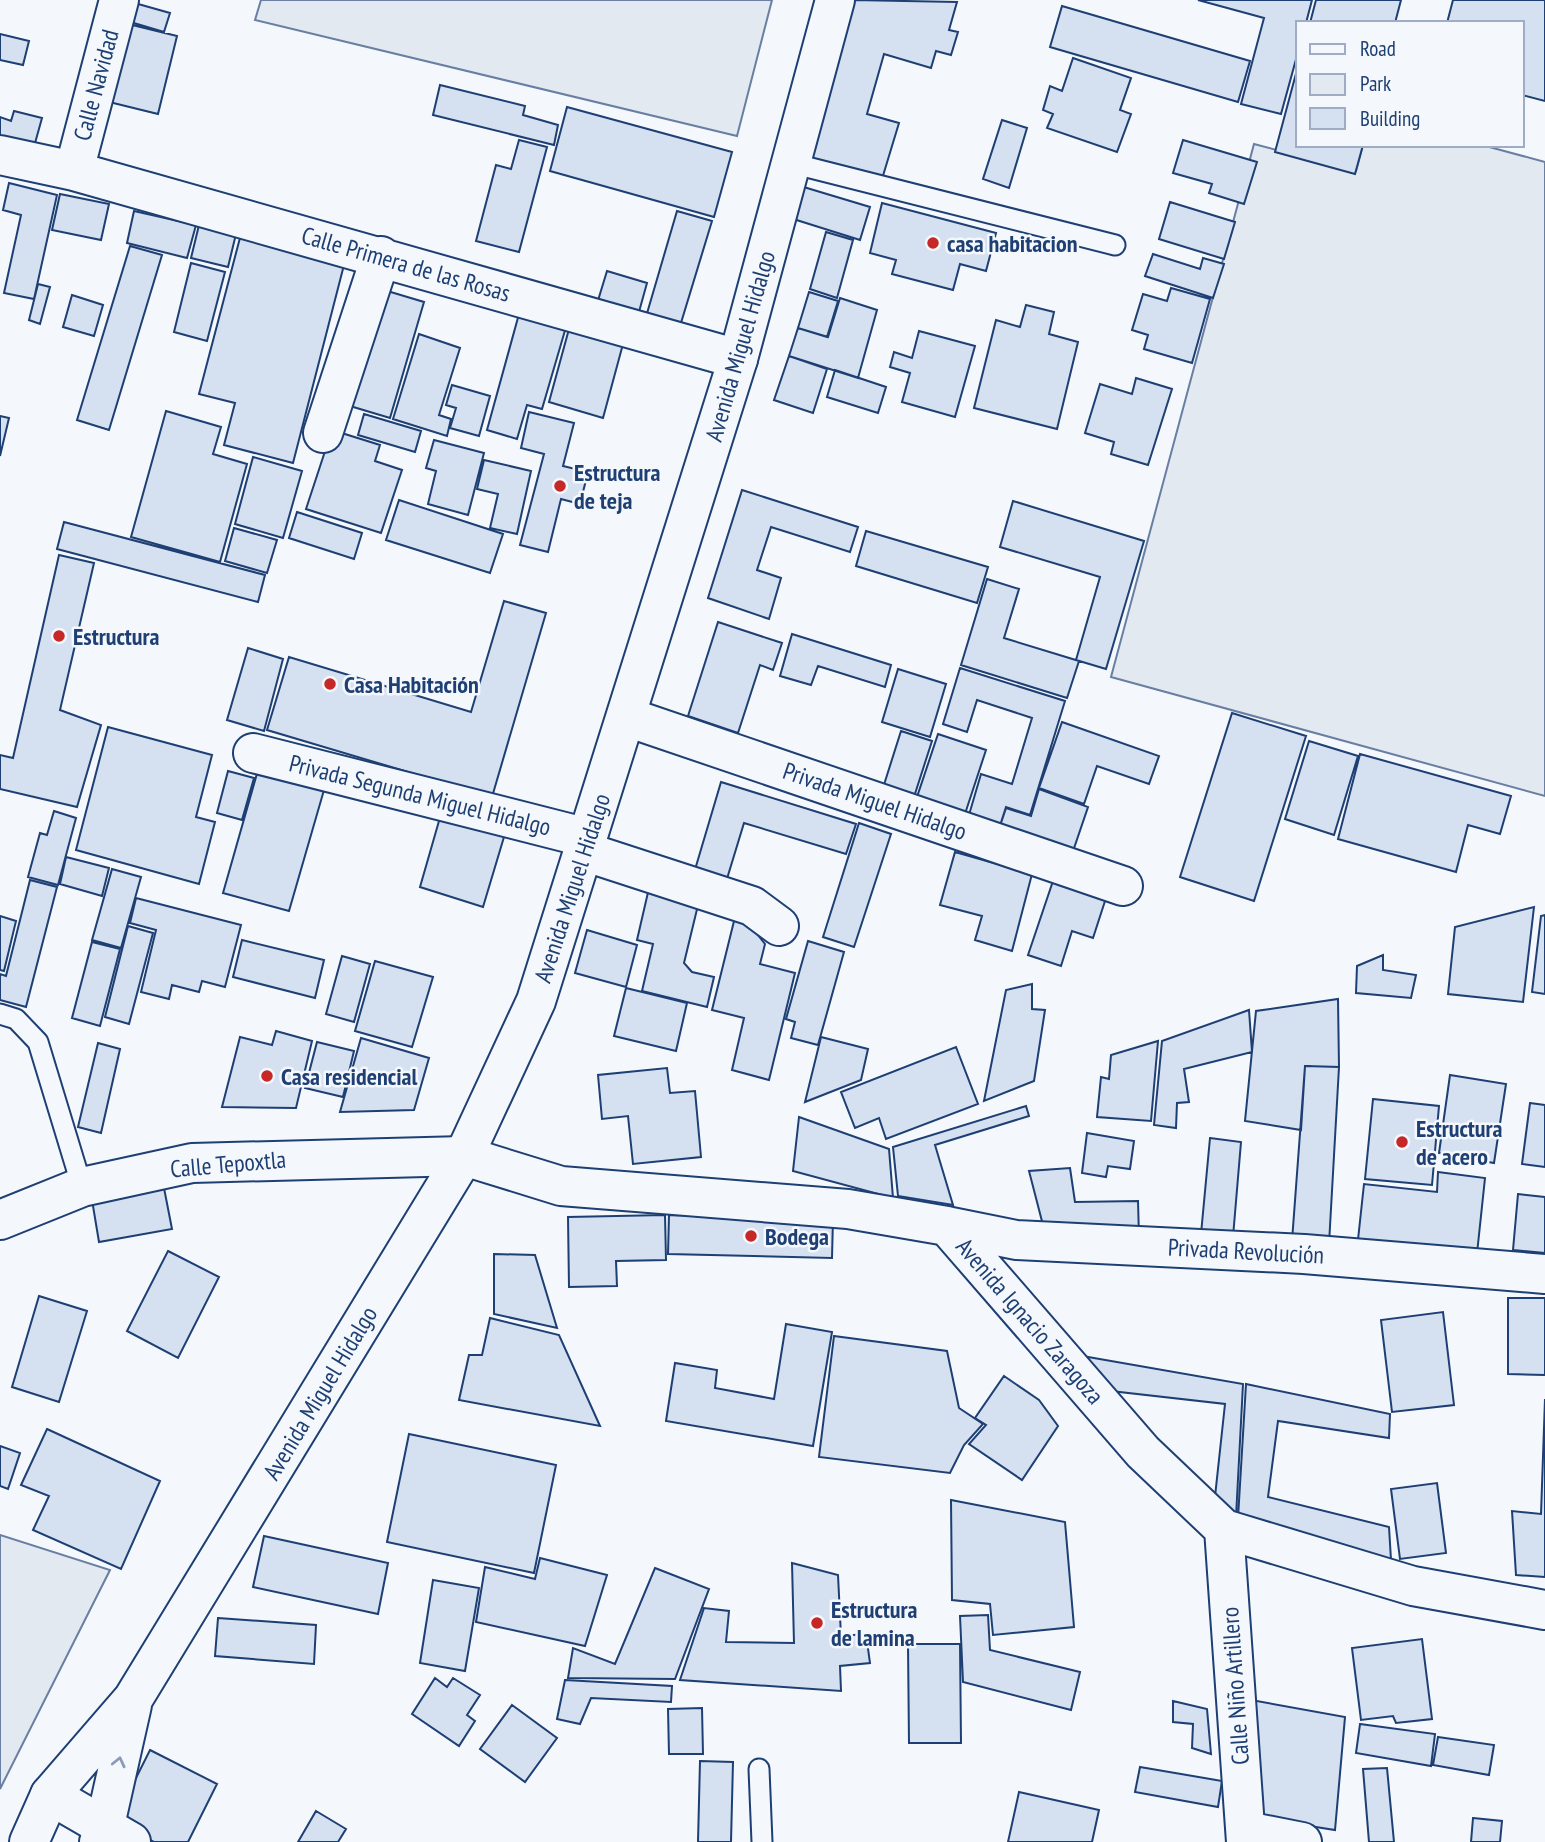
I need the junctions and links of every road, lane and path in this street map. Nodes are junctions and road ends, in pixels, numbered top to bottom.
1 (119, 0) edge
2 (835, 0) edge
3 (0, 155) edge
4 (792, 163) junction
5 (74, 171) junction
6 (1115, 245) dead end
7 (381, 256) junction
8 (738, 359) junction
9 (323, 433) dead end
10 (627, 717) junction
11 (253, 752) dead end
12 (586, 844) junction
13 (1123, 886) dead end
14 (779, 926) dead end
15 (0, 1014) edge
16 (464, 1156) junction
17 (82, 1187) junction
18 (0, 1220) edge
19 (947, 1226) junction
20 (1545, 1273) edge
21 (1224, 1529) junction
22 (1545, 1611) edge
23 (133, 1699) junction
24 (759, 1769) dead end
25 (50, 1795) junction
26 (111, 1836) edge
27 (1246, 1837) edge
28 (29, 1842) edge
29 (762, 1842) edge
30 (1302, 1842) edge

1 - 5 street, Calle Navidad
2 - 4 street, Avenida Miguel Hidalgo
3 - 5 street, Calle Primera de las Rosas
4 - 6 lane
4 - 8 street, Avenida Miguel Hidalgo
5 - 7 street, Calle Primera de las Rosas
7 - 8 street, Calle Primera de las Rosas
7 - 9 street
8 - 10 street, Avenida Miguel Hidalgo
10 - 12 street, Avenida Miguel Hidalgo
10 - 13 street, Privada Miguel Hidalgo
11 - 12 street, Privada Segunda Miguel Hidalgo
12 - 14 street, Privada Segunda Miguel Hidalgo
12 - 16 street, Avenida Miguel Hidalgo
15 - 17 lane
16 - 17 street, Calle Tepoxtla
16 - 19 street, Avenida Ignacio Zaragoza
16 - 23 street, Avenida Miguel Hidalgo
17 - 18 street, Calle Tepoxtla
19 - 20 street, Privada Revolución
19 - 21 street, Avenida Ignacio Zaragoza
21 - 22 street, Avenida Ignacio Zaragoza
21 - 27 street, Calle Niño Artillero
23 - 25 street, Avenida Miguel Hidalgo
26 -> 23 street, Avenida Miguel Hidalgo
24 - 29 lane
25 - 26 street
25 - 28 street, Avenida Miguel Hidalgo
27 - 30 street

